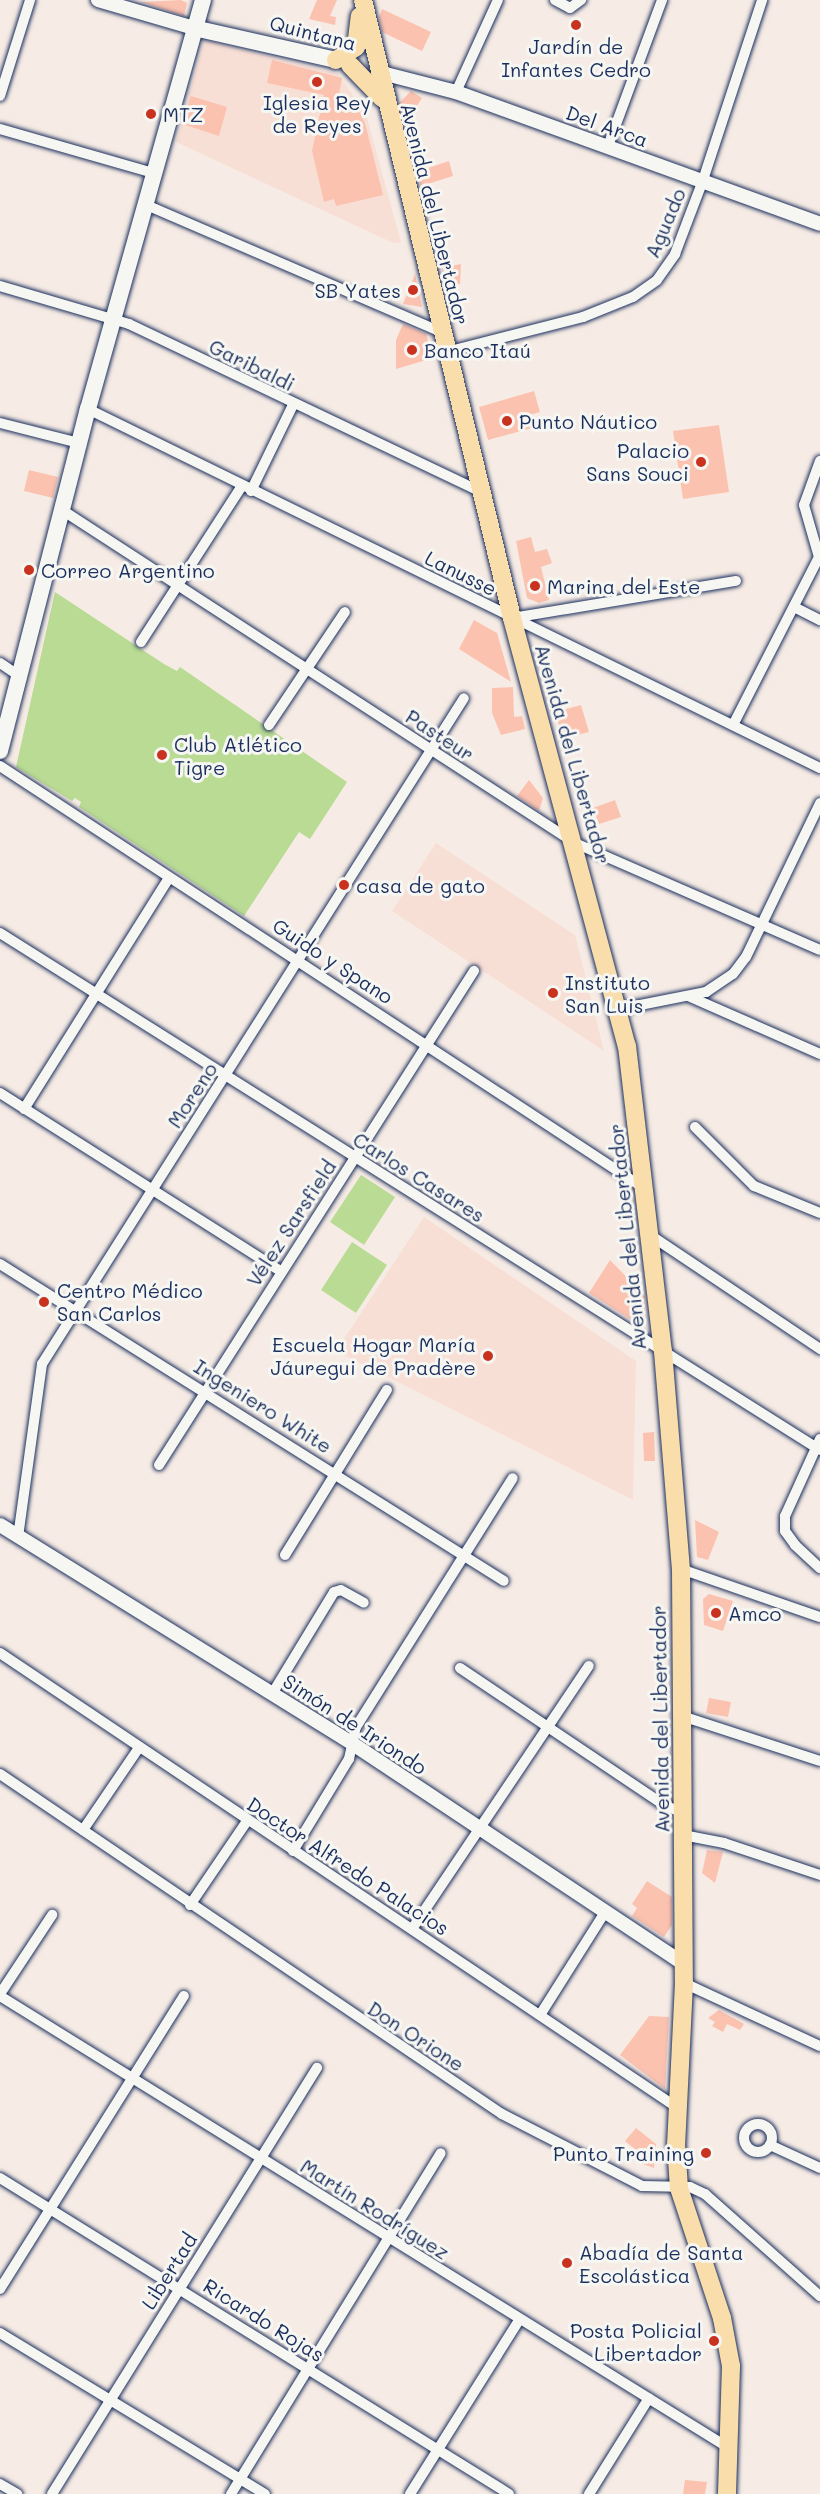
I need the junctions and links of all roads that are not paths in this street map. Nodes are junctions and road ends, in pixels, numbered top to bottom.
1 (30, 0) edge
2 (98, 0) edge
3 (203, 0) edge
4 (362, 0) edge
5 (498, 0) edge
6 (555, 0) edge
7 (580, 0) edge
8 (662, 0) edge
9 (762, 0) edge
10 (194, 28) junction
11 (343, 62) junction
12 (378, 72) junction
13 (456, 92) junction
14 (0, 96) edge
15 (384, 101) junction
16 (0, 129) edge
17 (608, 147) junction
18 (153, 173) junction
19 (702, 183) junction
20 (144, 204) junction
21 (820, 224) edge
22 (0, 286) edge
23 (112, 319) junction
24 (441, 332) junction
25 (446, 352) junction
26 (293, 405) junction
27 (87, 409) junction
28 (0, 423) edge
29 (79, 443) junction
30 (820, 461) edge
31 (246, 489) junction
32 (482, 492) junction
33 (62, 510) junction
34 (736, 580) dead end
35 (180, 587) junction
36 (796, 608) junction
37 (345, 612) dead end
38 (512, 618) junction
39 (820, 620) edge
40 (141, 642) dead end
41 (0, 663) edge
42 (307, 670) junction
43 (19, 676) junction
44 (465, 698) dead end
45 (269, 725) dead end
46 (733, 725) junction
47 (0, 751) edge
48 (433, 752) junction
49 (0, 766) edge
50 (820, 768) edge
51 (820, 803) edge
52 (575, 843) junction
53 (169, 878) junction
54 (762, 925) junction
55 (0, 933) edge
56 (820, 950) edge
57 (300, 961) junction
58 (474, 971) dead end
59 (98, 993) junction
60 (687, 996) junction
61 (620, 1009) junction
62 (427, 1044) junction
63 (820, 1054) edge
64 (226, 1075) junction
65 (0, 1094) edge
66 (24, 1109) junction
67 (696, 1127) dead end
68 (354, 1157) junction
69 (154, 1188) junction
70 (645, 1188) junction
71 (820, 1213) edge
72 (650, 1235) junction
73 (0, 1264) edge
74 (281, 1271) junction
75 (75, 1310) junction
76 (820, 1349) edge
77 (663, 1351) junction
78 (387, 1390) dead end
79 (206, 1391) junction
80 (819, 1445) edge
81 (159, 1465) dead end
82 (336, 1473) junction
83 (513, 1478) dead end
84 (0, 1525) edge
85 (18, 1537) junction
86 (464, 1554) junction
87 (285, 1555) dead end
88 (820, 1568) edge
89 (681, 1569) junction
90 (504, 1581) dead end
91 (364, 1604) dead end
92 (820, 1617) edge
93 (0, 1653) edge
94 (589, 1666) dead end
95 (460, 1668) dead end
96 (272, 1694) junction
97 (682, 1716) junction
98 (549, 1726) junction
99 (353, 1744) junction
100 (138, 1749) junction
101 (820, 1761) edge
102 (0, 1774) edge
103 (682, 1813) junction
104 (247, 1821) junction
105 (481, 1829) junction
106 (83, 1830) junction
107 (683, 1835) junction
108 (293, 1851) junction
109 (820, 1875) edge
110 (190, 1905) junction
111 (605, 1912) junction
112 (52, 1915) dead end
113 (412, 1929) junction
114 (684, 1974) junction
115 (0, 1995) edge
116 (184, 1996) dead end
117 (540, 2015) junction
118 (820, 2046) edge
119 (317, 2068) dead end
120 (130, 2078) junction
121 (678, 2108) junction
122 (770, 2145) dead end
123 (441, 2153) dead end
124 (260, 2159) junction
125 (820, 2168) edge
126 (0, 2178) edge
127 (679, 2188) junction
128 (49, 2208) junction
129 (390, 2239) junction
130 (0, 2289) edge
131 (180, 2290) junction
132 (820, 2296) edge
133 (519, 2320) junction
134 (0, 2333) edge
135 (309, 2370) junction
136 (649, 2398) junction
137 (109, 2399) junction
138 (438, 2450) junction
139 (732, 2450) junction
140 (240, 2479) junction
141 (0, 2484) edge
142 (17, 2494) edge
143 (52, 2494) edge
144 (231, 2494) edge
145 (265, 2494) edge
146 (410, 2494) edge
147 (508, 2494) edge
148 (589, 2494) edge
149 (727, 2494) edge

1 - 14 street
2 - 10 street, Quintana
3 - 10 main road
4 - 11 main road
4 - 12 main road, Avenida del Libertador
5 - 13 street
6 - 7 street
8 - 17 street
9 - 19 street, Aguado
10 - 11 main road, Quintana
10 - 18 main road
11 - 12 main road, Quintana
11 - 15 main road
12 - 13 street, Del Arca
12 - 15 main road, Avenida del Libertador
13 - 17 street, Del Arca
15 - 24 main road, Avenida del Libertador
16 - 18 street
17 - 19 street, Del Arca
18 - 20 main road
19 - 21 street, Del Arca
19 - 25 street, Aguado
20 - 23 main road
20 - 24 street
22 - 23 street, Garibaldi
23 - 26 street, Garibaldi
23 - 27 main road
24 - 25 main road, Avenida del Libertador
25 - 32 main road, Avenida del Libertador
26 - 31 street
26 - 32 street, Garibaldi
27 - 29 main road
27 - 31 street, Lanusse
28 - 29 street
29 - 33 main road
30 - 36 street
31 - 35 street
31 - 38 street, Lanusse
32 - 38 main road, Avenida del Libertador
33 - 35 street, Pasteur
33 - 43 main road
34 - 38 street
35 - 40 street
35 - 42 street, Pasteur
36 - 39 street
36 - 46 street
37 - 42 street
38 - 46 street, Lanusse
38 - 52 main road, Avenida del Libertador
41 - 43 street
42 - 45 street
42 - 48 street, Pasteur
43 - 47 main road
44 - 48 street, Moreno
46 - 50 street, Lanusse
48 - 52 street, Pasteur
48 - 57 street, Moreno
49 - 53 street, Guido y Spano
51 - 54 street
52 - 54 street, Pasteur
52 - 61 main road, Avenida del Libertador
53 - 57 street, Guido y Spano
53 - 59 street
54 - 56 street, Pasteur
54 - 60 street
55 - 59 street, Carlos Casares
57 - 62 street, Guido y Spano
57 - 64 street, Moreno
58 - 62 street, Vélez Sarsfield
59 - 64 street, Carlos Casares
59 - 66 street
60 - 61 street
60 - 63 street
61 - 70 main road, Avenida del Libertador
62 - 68 street, Vélez Sarsfield
62 - 70 street, Guido y Spano
64 - 68 street, Carlos Casares
64 - 69 street, Moreno
65 - 66 street
66 - 69 street
67 - 71 street
68 - 74 street, Vélez Sarsfield
68 - 77 street, Carlos Casares
69 - 74 street
69 - 75 street, Moreno
70 - 72 main road, Avenida del Libertador
72 - 76 street
72 - 77 main road, Avenida del Libertador
73 - 75 street, Ingeniero White
74 - 79 street, Vélez Sarsfield
75 - 79 street, Ingeniero White
75 - 85 street, Moreno
77 - 80 street, Carlos Casares
77 - 89 main road, Avenida del Libertador
78 - 82 street
79 - 81 street, Vélez Sarsfield
79 - 82 street, Ingeniero White
80 - 88 street
82 - 86 street, Ingeniero White
82 - 87 street
83 - 86 street
84 - 85 street, Simón de Iriondo
85 - 96 street, Simón de Iriondo
86 - 90 street, Ingeniero White
86 - 99 street
89 - 92 street
89 - 97 main road, Avenida del Libertador
91 - 96 street
93 - 100 street, Doctor Alfredo Palacios
94 - 98 street
95 - 98 street
96 - 99 street, Simón de Iriondo
97 - 101 street
97 - 103 main road, Avenida del Libertador
98 - 103 street
98 - 105 street
99 - 105 street, Simón de Iriondo
99 - 108 street
100 - 104 street, Doctor Alfredo Palacios
100 - 106 street
102 - 106 street, Don Orione
103 - 107 main road, Avenida del Libertador
104 - 108 street, Doctor Alfredo Palacios
104 - 110 street
105 - 111 street, Simón de Iriondo
105 - 113 street
106 - 110 street, Don Orione
107 - 109 street
107 - 114 main road, Avenida del Libertador
108 - 113 street, Doctor Alfredo Palacios
110 - 127 street, Don Orione
111 - 114 street, Simón de Iriondo
111 - 117 street
112 - 115 street
113 - 117 street, Doctor Alfredo Palacios
114 - 118 street, Simón de Iriondo
114 - 121 main road, Avenida del Libertador
115 - 120 street, Martín Rodríguez
116 - 120 street
117 - 121 street, Doctor Alfredo Palacios
119 - 124 street, Libertad
120 - 124 street, Martín Rodríguez
120 - 128 street
121 - 127 main road, Avenida del Libertador
122 - 125 street
123 - 129 street
124 - 129 street, Martín Rodríguez
124 - 131 street, Libertad
126 - 128 street, Ricardo Rojas
127 - 132 street, Don Orione
127 - 139 main road, Avenida del Libertador
128 - 130 street
128 - 131 street, Ricardo Rojas
129 - 133 street, Martín Rodríguez
129 - 135 street
131 - 135 street, Ricardo Rojas
131 - 137 street, Libertad
133 - 136 street, Martín Rodríguez
133 - 138 street
134 - 137 street
135 - 138 street, Ricardo Rojas
135 - 140 street
136 - 139 street, Martín Rodríguez
136 - 148 street
137 - 140 street
137 - 143 street, Libertad
138 - 146 street
138 - 147 street, Ricardo Rojas
139 - 149 main road, Avenida del Libertador
140 - 144 street
140 - 145 street
141 - 142 street

